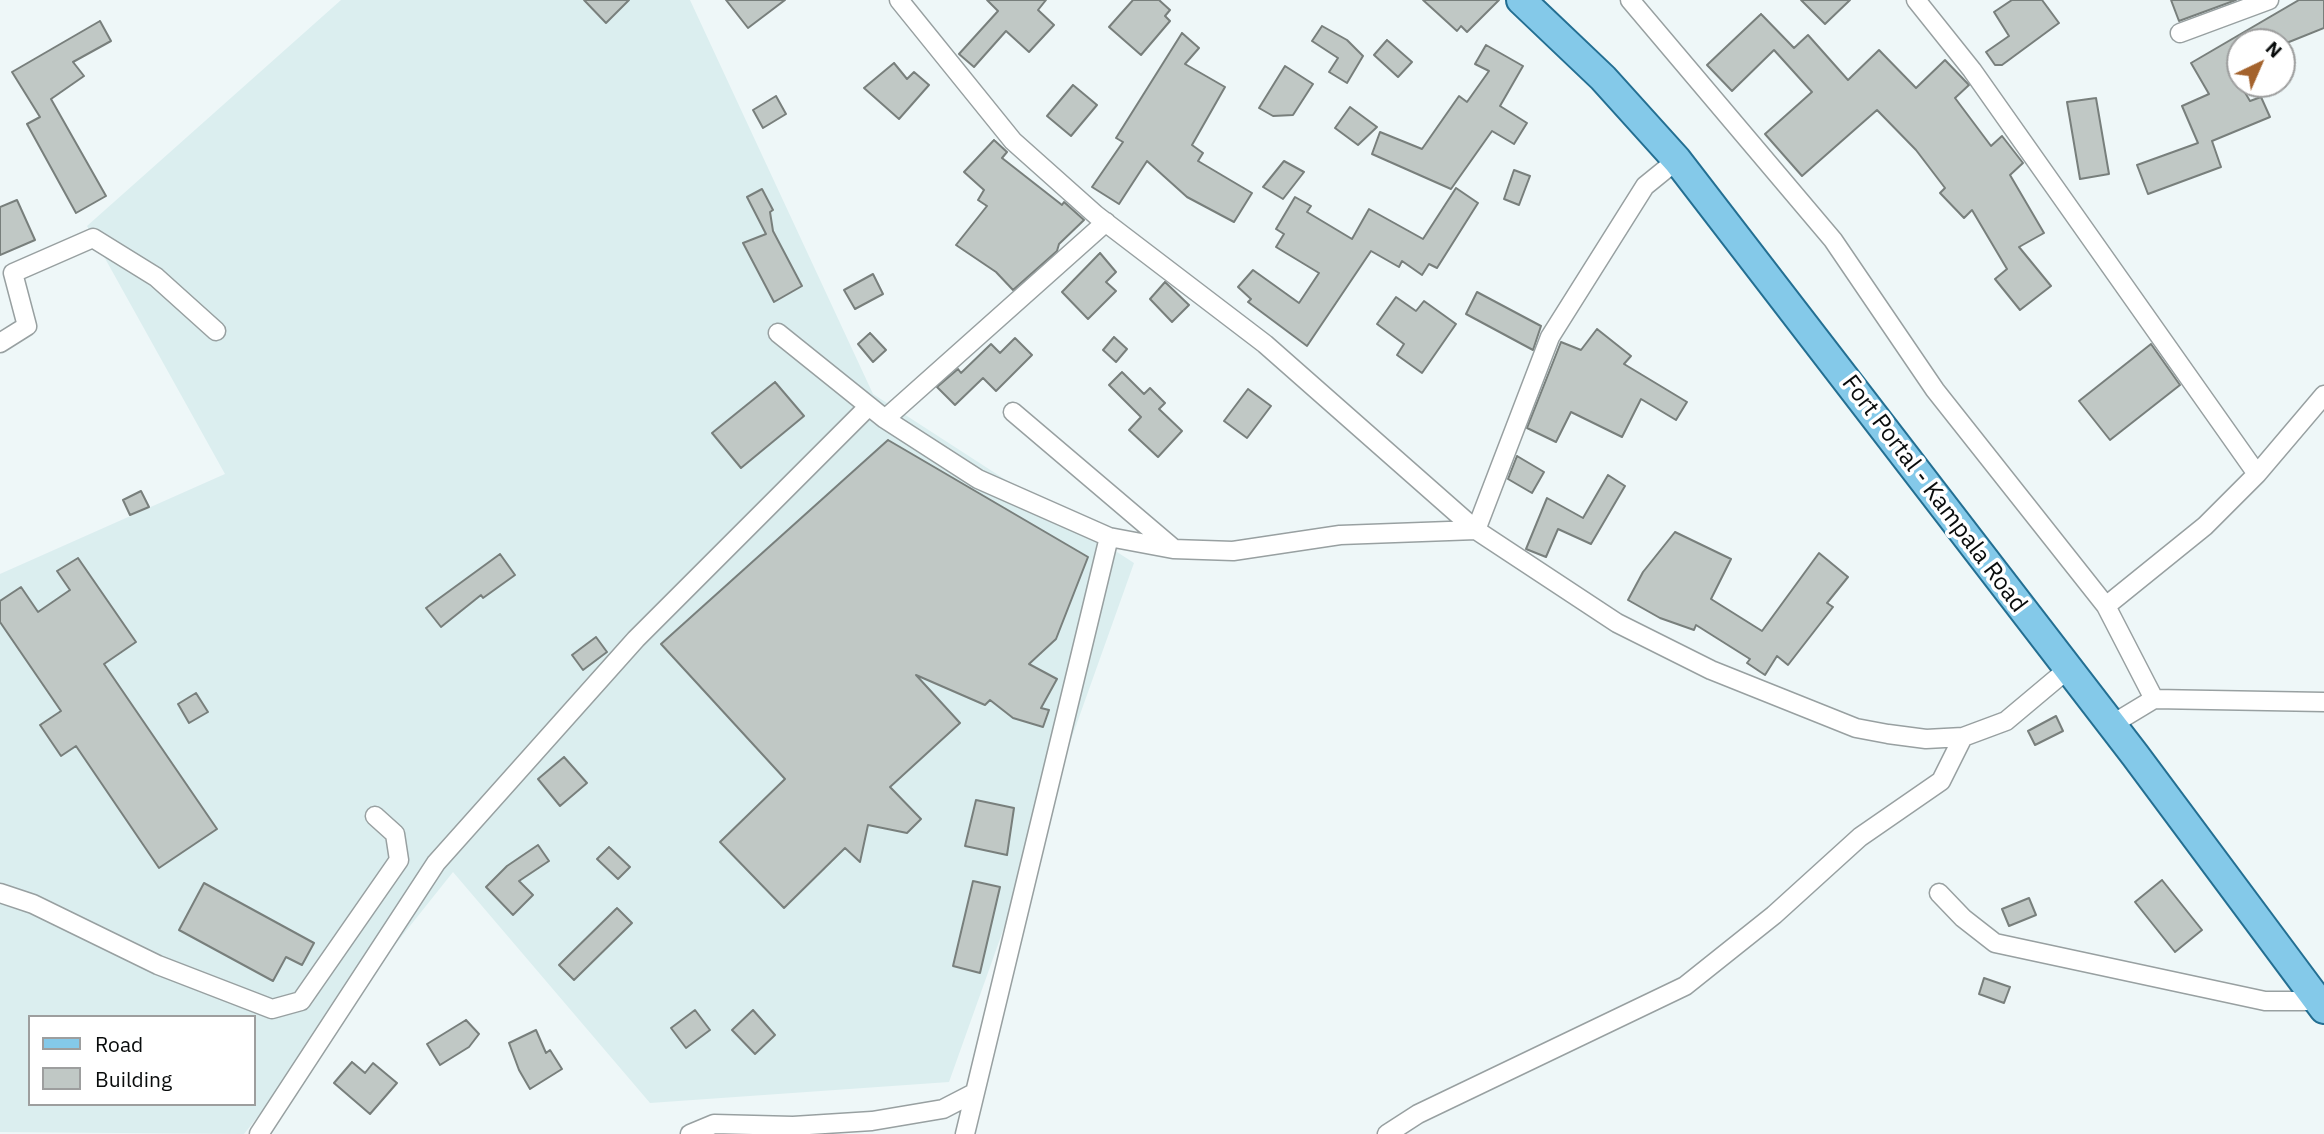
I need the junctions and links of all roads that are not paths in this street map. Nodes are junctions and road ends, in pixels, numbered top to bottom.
1 (899, 0) edge
2 (1521, 0) edge
3 (1630, 0) edge
4 (1916, 0) edge
5 (2269, 0) edge
6 (2180, 33) dead end
7 (1677, 160) junction
8 (1106, 222) junction
9 (216, 331) dead end
10 (778, 333) dead end
11 (0, 343) edge
12 (2324, 395) edge
13 (869, 406) junction
14 (1013, 412) dead end
15 (884, 419) junction
16 (2258, 474) junction
17 (1476, 530) junction
18 (1109, 537) junction
19 (1173, 549) junction
20 (2106, 606) junction
21 (2068, 669) junction
22 (2154, 699) junction
23 (2324, 702) edge
24 (2111, 725) junction
25 (1963, 737) junction
26 (375, 816) dead end
27 (0, 893) edge
28 (1939, 893) dead end
29 (2321, 1005) edge
30 (974, 1093) junction
31 (259, 1134) edge
32 (690, 1134) edge
33 (965, 1134) edge
34 (1387, 1134) edge

1 - 8 street
2 - 7 main road, Fort Portal - Kampala Road
3 - 20 street
4 - 16 street
5 - 6 street
7 - 17 street
7 - 21 main road, Fort Portal - Kampala Road
8 - 15 street
8 - 17 street
9 - 11 street
10 - 13 street
12 - 16 street
13 - 15 street
13 - 31 street
14 - 19 street
15 - 18 street
16 - 20 street
17 - 19 street
17 - 25 street
18 - 19 street
18 - 30 street
20 - 22 street
21 - 24 main road, Fort Portal - Kampala Road
21 - 25 street
22 - 23 street
22 - 24 street
24 - 29 main road, Fort Portal - Kampala Road
25 - 34 street
26 - 27 street
28 - 29 street
30 - 32 street
30 - 33 street

